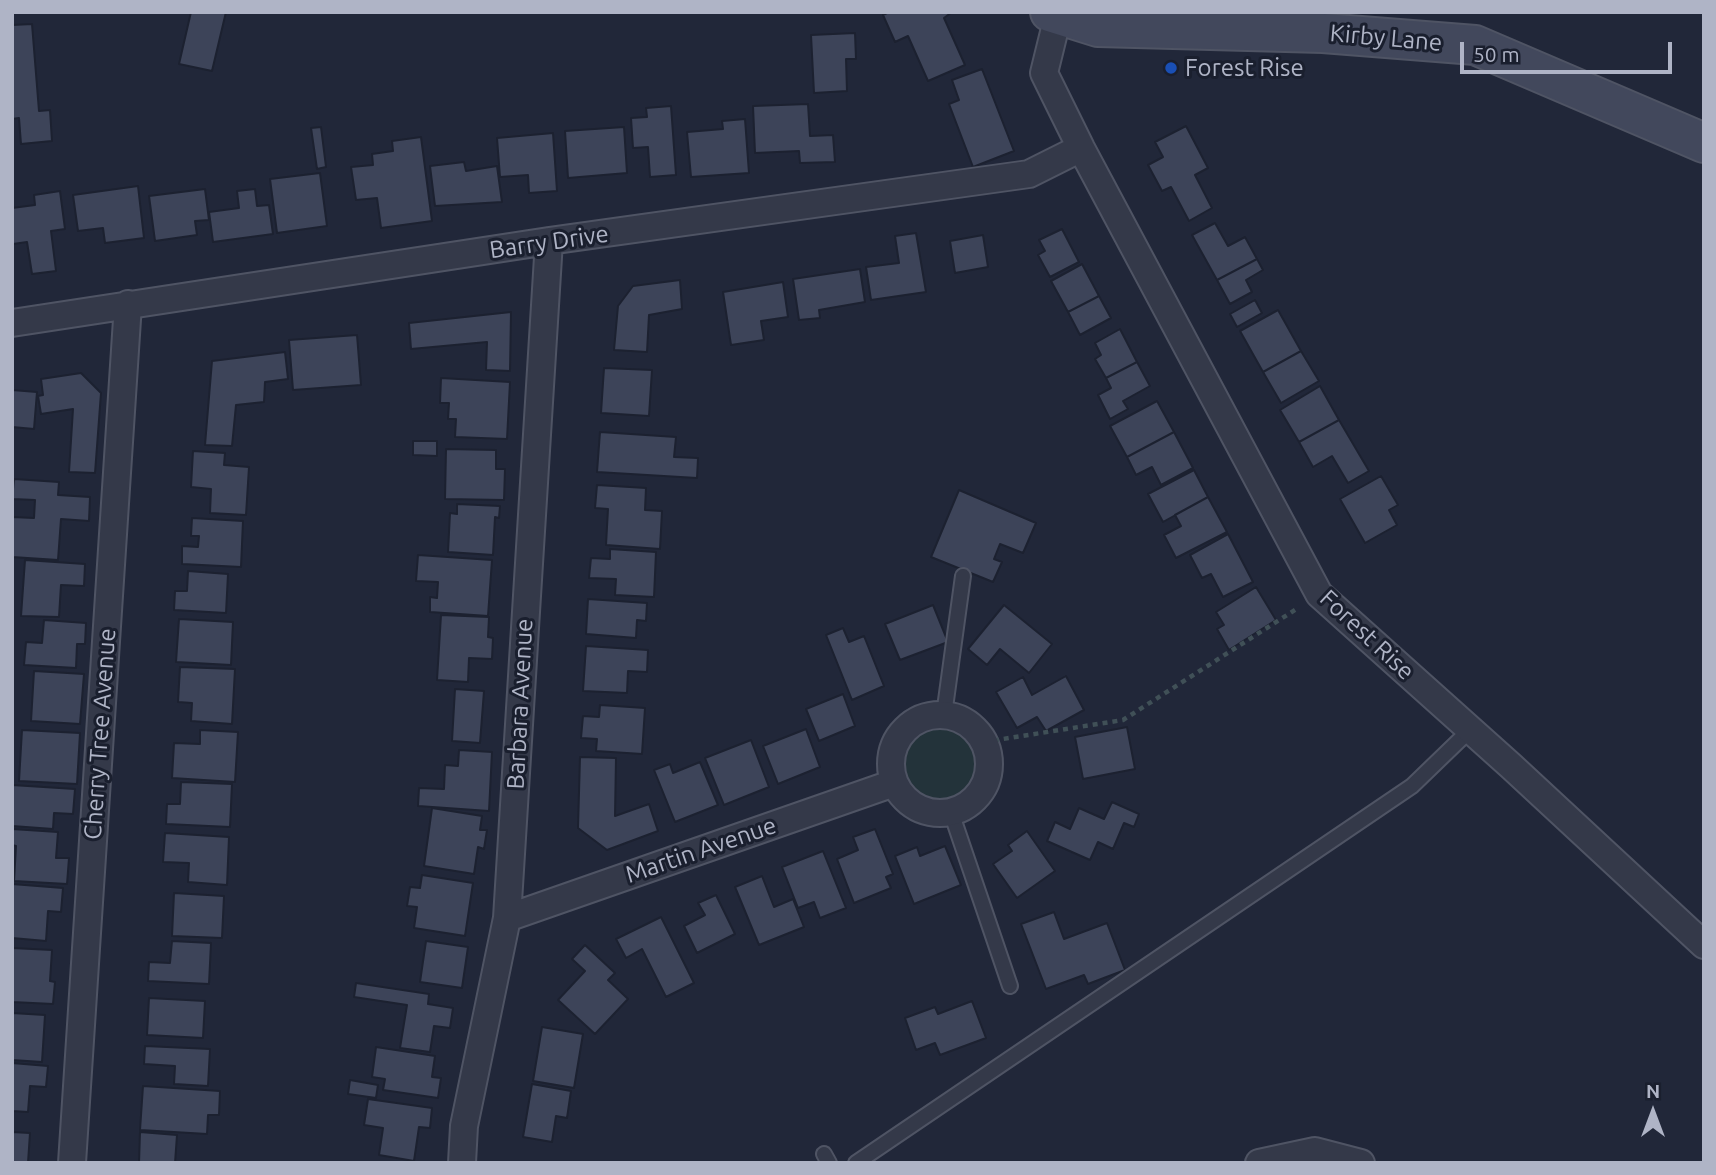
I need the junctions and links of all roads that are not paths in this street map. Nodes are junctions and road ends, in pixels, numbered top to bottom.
1 (1054, 14) edge
2 (1704, 143) edge
3 (1081, 148) junction
4 (549, 242) junction
5 (128, 304) junction
6 (12, 323) edge
7 (963, 576) dead end
8 (944, 715) junction
9 (1471, 729) junction
10 (894, 783) junction
11 (951, 812) junction
12 (508, 918) junction
13 (1704, 945) edge
14 (1010, 986) dead end
15 (72, 1163) edge
16 (462, 1163) edge
17 (856, 1163) edge
18 (1259, 1163) edge
19 (1361, 1163) edge

1 - 2 street, Kirby Lane
1 - 3 street, Forest Rise
3 - 4 street, Barry Drive
3 - 9 street, Forest Rise
4 - 5 street, Barry Drive
4 - 12 street, Barbara Avenue
5 - 6 street, Barry Drive
5 - 15 street, Cherry Tree Avenue
7 - 8 lane
8 - 10 street
8 - 11 street
9 - 13 street, Forest Rise
9 - 17 lane
10 - 11 street
10 - 12 street, Martin Avenue
11 - 14 lane
12 - 16 street, Barbara Avenue
18 - 19 street

